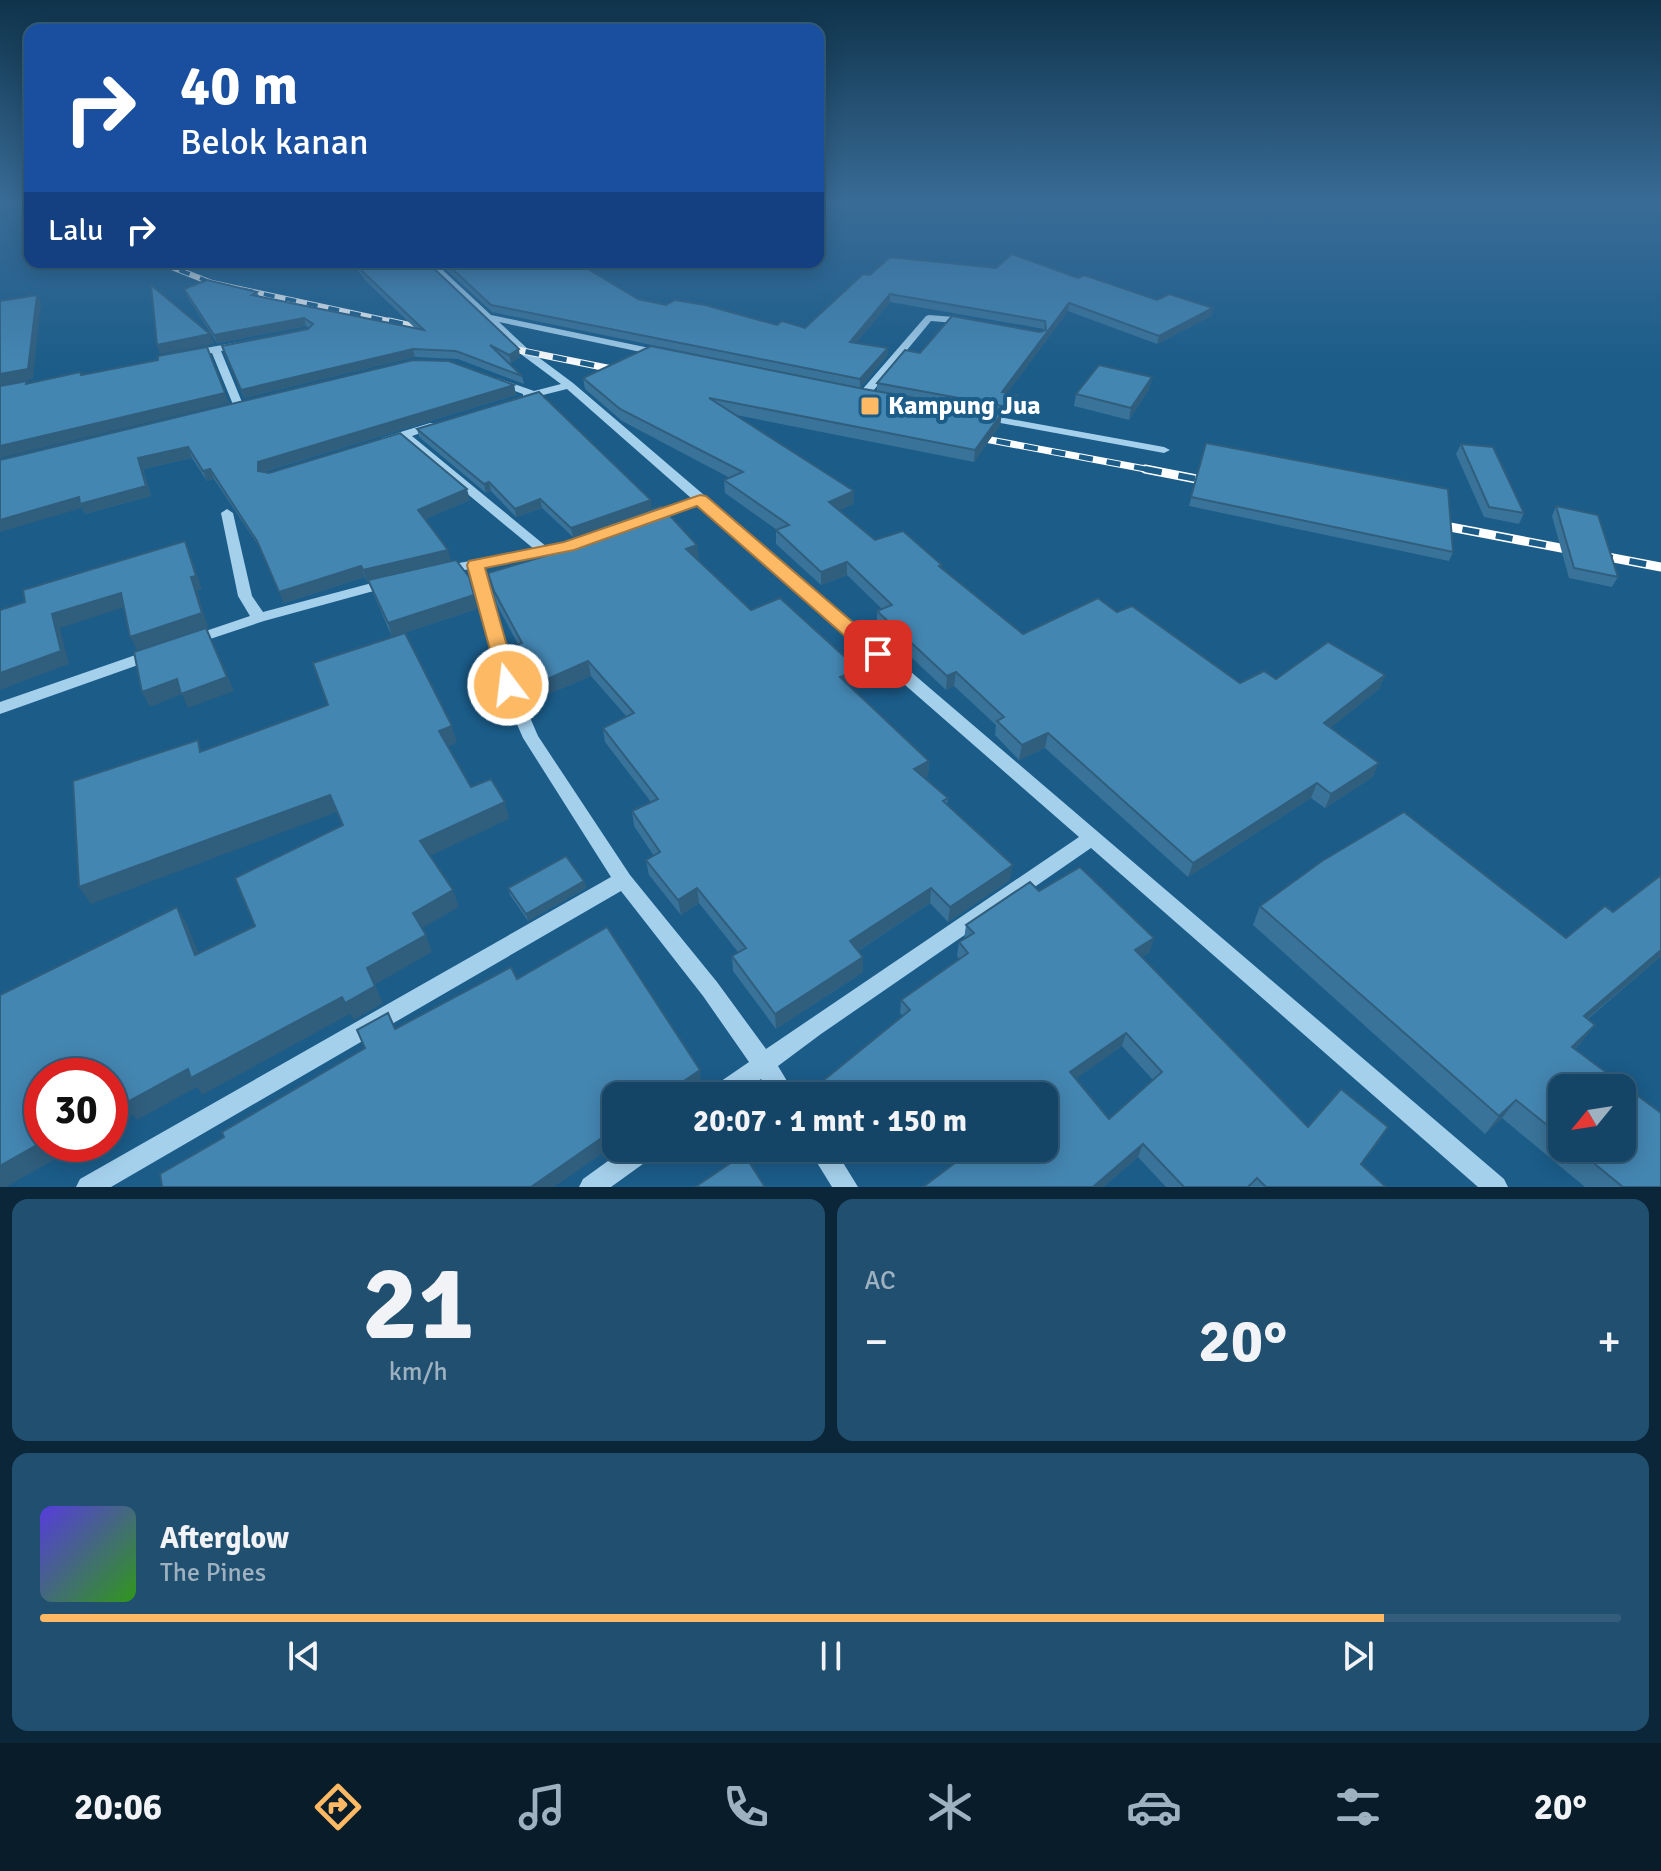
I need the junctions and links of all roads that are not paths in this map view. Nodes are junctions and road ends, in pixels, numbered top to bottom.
1 (435, 268) edge
2 (488, 317) junction
3 (983, 324) edge
4 (245, 343) edge
5 (215, 349) junction
6 (184, 355) edge
7 (668, 355) edge
8 (480, 374) edge
9 (569, 385) junction
10 (833, 390) edge
11 (533, 394) junction
12 (864, 395) junction
13 (519, 398) edge
14 (879, 398) edge
15 (253, 403) edge
16 (239, 407) junction
17 (224, 411) edge
18 (969, 414) edge
19 (447, 421) edge
20 (404, 435) junction
21 (374, 444) edge
22 (1164, 450) dead end
23 (700, 499) junction
24 (227, 513) edge
25 (633, 523) edge
26 (580, 542) edge
27 (545, 552) junction
28 (476, 565) junction
29 (429, 572) edge
30 (398, 580) edge
31 (259, 618) junction
32 (184, 643) edge
33 (169, 648) edge
34 (0, 708) edge
35 (1091, 838) junction
36 (623, 880) junction
37 (764, 1064) junction
38 (739, 1082) edge
39 (776, 1082) edge
40 (626, 1162) edge
41 (829, 1162) edge
42 (88, 1187) edge
43 (591, 1187) edge
44 (846, 1187) edge
45 (1496, 1187) edge

1 - 2 street
2 - 7 street
2 - 9 street
3 - 12 street
4 - 5 street
5 - 6 street
5 - 16 street
8 - 11 street
9 - 11 street
9 - 23 street
10 - 12 street
11 - 13 street
12 - 14 street
15 - 16 street
16 - 17 street
18 - 22 street
19 - 20 street
20 - 21 street
20 - 27 street
23 - 25 street
23 - 35 street
24 - 31 street
26 - 27 street
27 - 28 street
28 - 29 street
28 - 36 street
30 - 31 street
31 - 32 street
33 - 34 street
35 - 37 street
35 - 45 street
36 - 37 street
36 - 42 street
37 - 38 street
37 - 39 street
40 - 43 street
41 - 44 street

